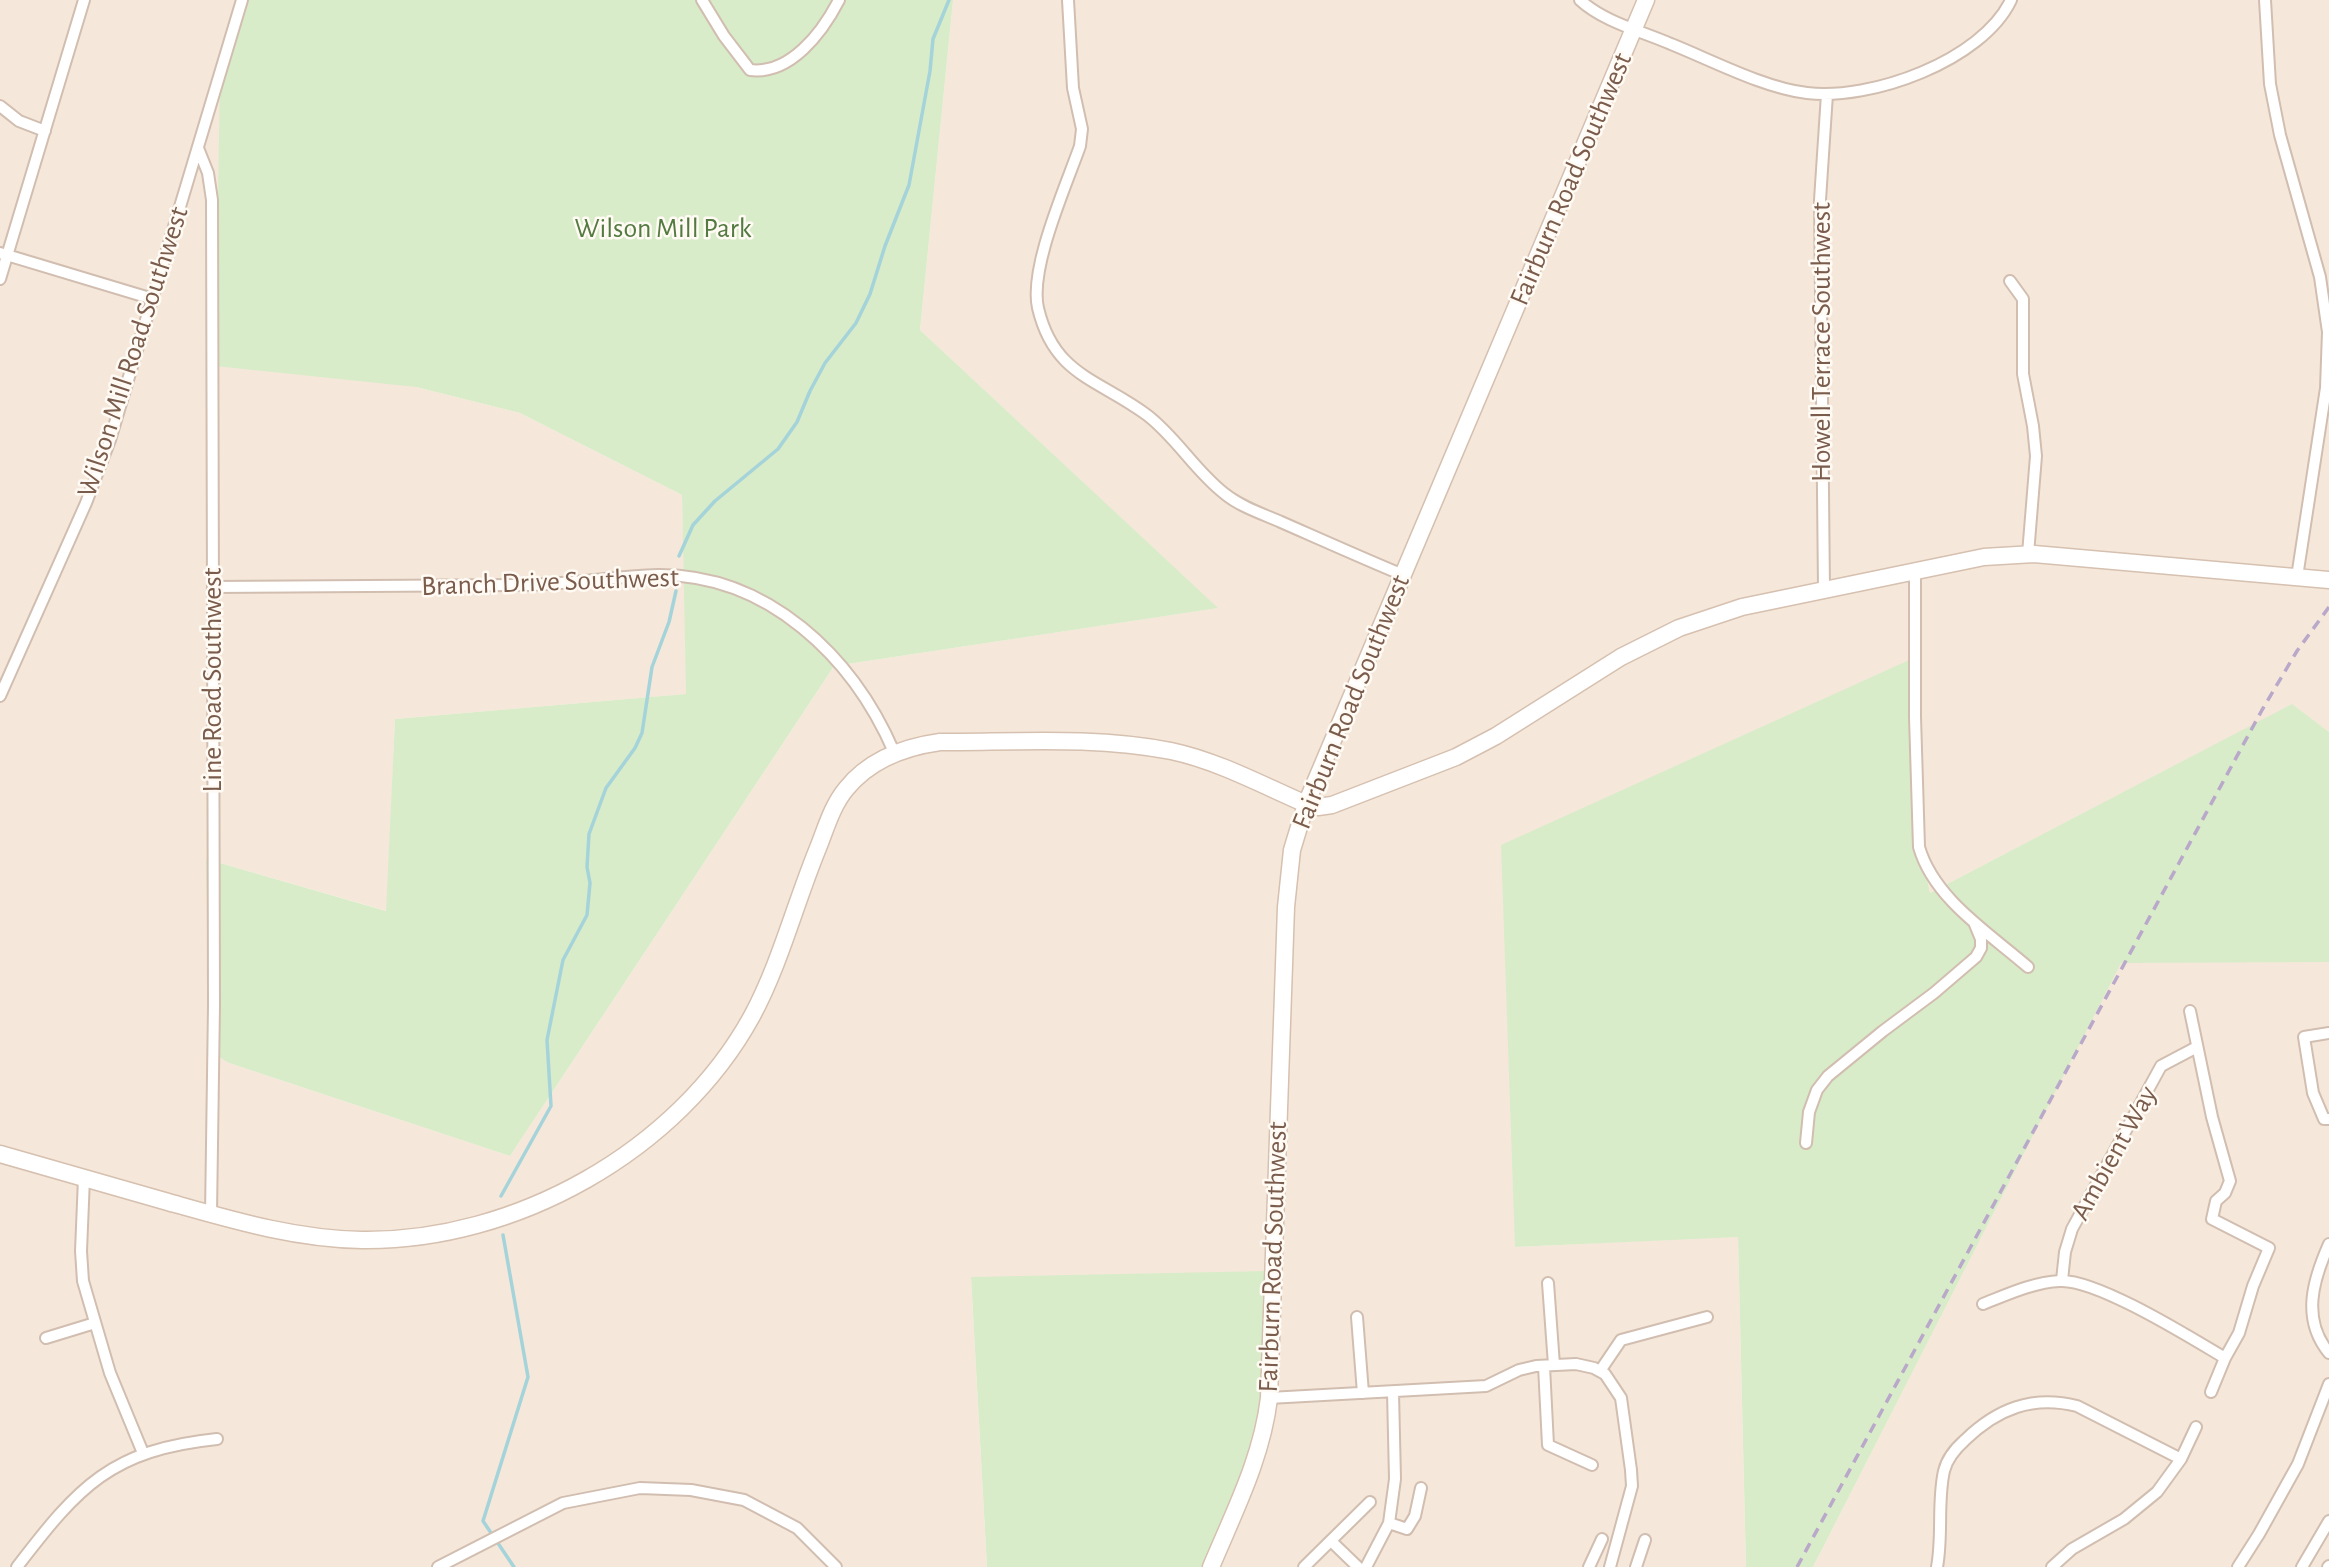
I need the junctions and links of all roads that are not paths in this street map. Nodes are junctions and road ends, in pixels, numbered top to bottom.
1 (84, 0) edge
2 (242, 0) edge
3 (702, 0) edge
4 (839, 0) edge
5 (1068, 0) edge
6 (1580, 0) edge
7 (1646, 0) edge
8 (2011, 0) edge
9 (2265, 0) edge
10 (1634, 29) junction
11 (1827, 94) junction
12 (0, 106) edge
13 (45, 131) junction
14 (198, 148) junction
15 (4, 254) edge
16 (0, 279) edge
17 (2010, 281) dead end
18 (153, 299) junction
19 (2028, 554) junction
20 (1915, 572) junction
21 (1403, 575) junction
22 (2297, 577) junction
23 (2329, 580) edge
24 (213, 587) junction
25 (1824, 590) junction
26 (0, 696) edge
27 (894, 752) junction
28 (1306, 804) junction
29 (1972, 919) junction
30 (2028, 967) dead end
31 (2190, 1011) dead end
32 (2329, 1033) edge
33 (2197, 1047) junction
34 (2329, 1119) edge
35 (1806, 1143) dead end
36 (0, 1154) edge
37 (84, 1178) junction
38 (211, 1214) junction
39 (2329, 1244) edge
40 (2062, 1280) junction
41 (1548, 1283) dead end
42 (1983, 1304) dead end
43 (1357, 1317) dead end
44 (1707, 1317) dead end
45 (94, 1323) junction
46 (46, 1338) dead end
47 (2329, 1353) edge
48 (2225, 1358) junction
49 (1549, 1365) junction
50 (1600, 1371) junction
51 (2329, 1384) edge
52 (1392, 1392) junction
53 (2211, 1392) dead end
54 (1363, 1393) junction
55 (1269, 1398) junction
56 (2196, 1427) dead end
57 (217, 1439) dead end
58 (143, 1453) junction
59 (2181, 1459) junction
60 (1592, 1465) dead end
61 (1421, 1488) dead end
62 (1370, 1502) dead end
63 (2329, 1521) edge
64 (1389, 1523) junction
65 (1602, 1539) dead end
66 (1644, 1540) dead end
67 (1331, 1541) junction
68 (17, 1567) edge
69 (438, 1567) edge
70 (836, 1567) edge
71 (1210, 1567) edge
72 (1304, 1567) edge
73 (1358, 1567) edge
74 (1366, 1567) edge
75 (1589, 1567) edge
76 (1610, 1567) edge
77 (1636, 1567) edge
78 (1937, 1567) edge
79 (2052, 1567) edge
80 (2238, 1567) edge
81 (2302, 1567) edge

1 - 13 street
2 - 14 street, Wilson Mill Road Southwest
3 - 4 street
5 - 21 street
6 - 10 street
7 - 10 street, Fairburn Road Southwest
8 - 11 street
9 - 22 street
10 - 11 street
10 - 21 street, Fairburn Road Southwest
11 - 25 street, Howell Terrace Southwest
12 - 13 street
13 - 15 street
14 - 18 street, Wilson Mill Road Southwest
14 - 24 street, Line Road Southwest
15 - 16 street
15 - 18 street
17 - 19 street
18 - 26 street, Wilson Mill Road Southwest
19 - 20 street
19 - 22 street
20 - 25 street
20 - 29 street
21 - 28 street, Fairburn Road Southwest
22 - 23 street
24 - 27 street, Branch Drive Southwest
24 - 38 street, Line Road Southwest
25 - 28 street
27 - 28 street
27 - 38 street
28 - 55 street, Fairburn Road Southwest
29 - 30 street
29 - 35 street
31 - 33 street, Ambient Way
32 - 34 street
33 - 40 street, Ambient Way
33 - 48 street, Ambient Way
36 - 37 street
37 - 38 street
37 - 45 street
39 - 47 street
40 - 42 street
40 - 48 street
41 - 49 street
43 - 54 street
44 - 50 street
45 - 46 street
45 - 58 street
48 - 53 street
49 - 50 street
49 - 52 street
49 - 60 street
50 - 76 street
51 - 80 street
52 - 54 street
52 - 64 street
54 - 55 street
55 - 71 street, Fairburn Road Southwest
56 - 59 street
57 - 58 street
58 - 68 street
59 - 78 street
59 - 79 street
61 - 64 street
62 - 67 street
63 - 81 street
64 - 74 street
65 - 75 street
66 - 77 street
67 - 72 street
67 - 73 street
69 - 70 street

